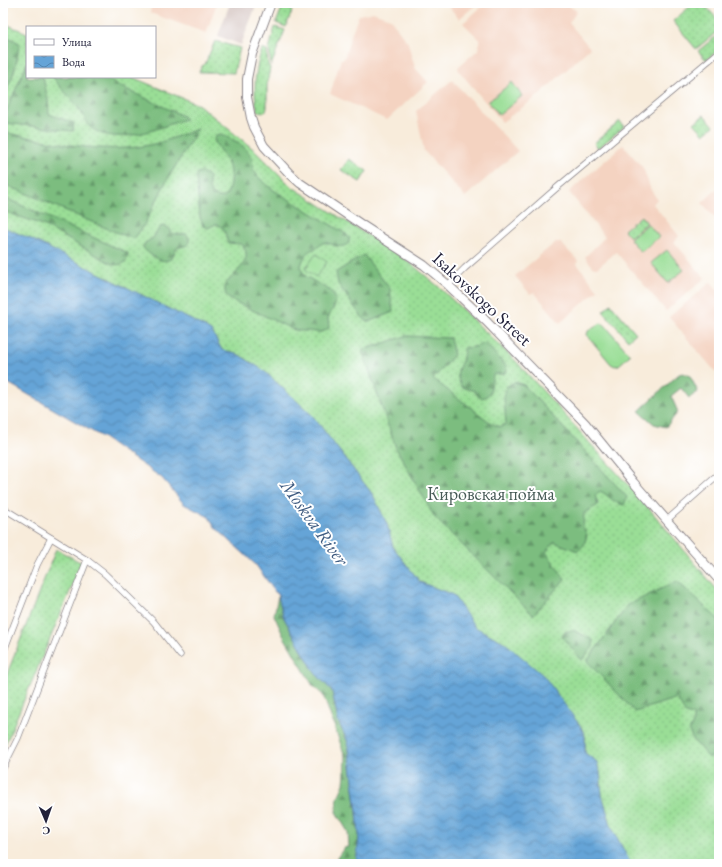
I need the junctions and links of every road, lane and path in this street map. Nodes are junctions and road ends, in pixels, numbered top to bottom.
1 (271, 3) edge
2 (719, 52) edge
3 (448, 285) junction
4 (719, 474) edge
5 (3, 508) edge
6 (667, 520) junction
7 (50, 538) junction
8 (87, 560) junction
9 (719, 580) edge
10 (3, 653) edge
11 (180, 655) dead end
12 (3, 768) edge

1 - 3 street, Isakovskogo Street
2 - 3 street
3 - 6 street, Isakovskogo Street
4 - 6 street
5 - 7 street
6 - 9 street, Isakovskogo Street
7 - 8 street
7 - 10 street
8 - 11 street
8 - 12 street

